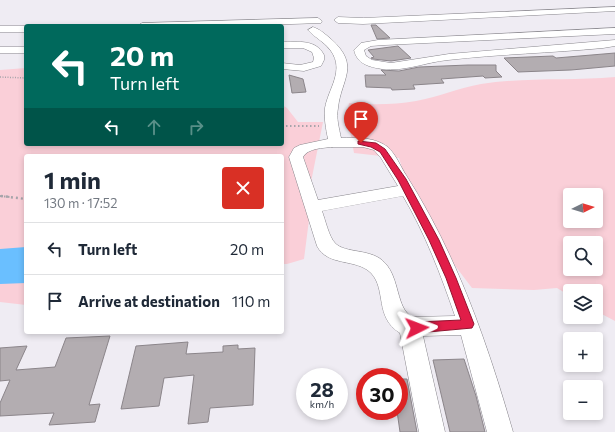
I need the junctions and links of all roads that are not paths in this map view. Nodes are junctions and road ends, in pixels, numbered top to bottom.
1 (615, 9) edge
2 (502, 15) junction
3 (318, 20) junction
4 (338, 20) junction
5 (384, 20) junction
6 (268, 23) junction
7 (226, 24) edge
8 (513, 24) dead end
9 (0, 29) edge
10 (24, 29) edge
11 (312, 30) junction
12 (615, 31) edge
13 (570, 33) junction
14 (478, 37) junction
15 (335, 40) junction
16 (410, 41) junction
17 (615, 43) edge
18 (284, 45) edge
19 (592, 47) junction
20 (0, 50) edge
21 (24, 50) edge
22 (518, 50) junction
23 (482, 55) junction
24 (284, 66) edge
25 (336, 144) junction
26 (408, 190) junction
27 (312, 207) junction
28 (468, 324) junction
29 (410, 327) junction
30 (432, 432) edge
31 (500, 432) edge

1 - 2 street
2 - 5 street
2 - 8 street
3 - 4 street
3 - 6 street
3 - 11 street
4 - 5 street
4 - 5 street
6 - 7 street
6 - 11 street
9 - 10 street
11 - 15 street
11 - 15 street
12 - 13 street
13 - 14 street
13 - 19 street
14 - 16 street
14 - 22 street
15 - 25 street
16 - 23 street
16 - 23 street
17 - 19 street
18 - 24 street
19 - 22 street
20 - 21 street
22 - 23 street
25 - 26 street
25 - 27 street
26 - 27 street
26 - 28 street
27 - 29 street
28 - 29 street
28 - 31 street
29 - 30 street

